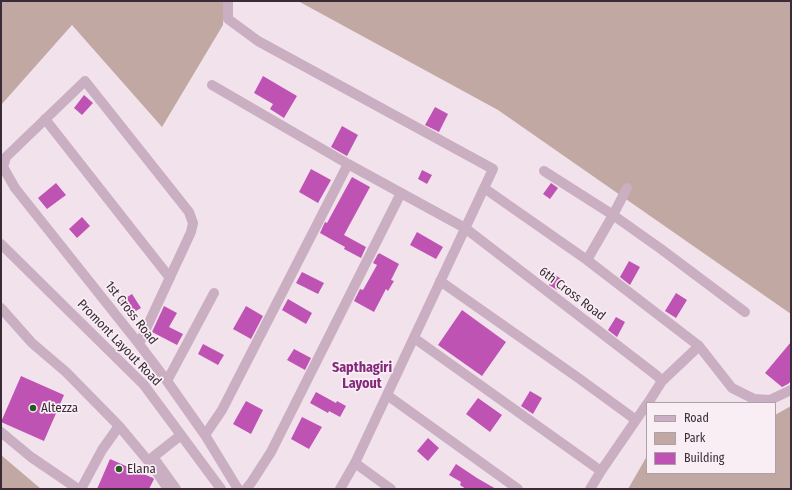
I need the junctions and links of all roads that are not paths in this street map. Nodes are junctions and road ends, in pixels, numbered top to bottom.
1 (228, 1) edge
2 (212, 85) dead end
3 (45, 119) junction
4 (348, 164) junction
5 (544, 171) dead end
6 (484, 188) junction
7 (628, 188) dead end
8 (401, 193) junction
9 (613, 215) junction
10 (465, 228) junction
11 (1, 244) edge
12 (587, 260) junction
13 (170, 278) junction
14 (440, 281) junction
15 (214, 293) dead end
16 (1, 308) edge
17 (745, 312) dead end
18 (414, 338) junction
19 (139, 344) junction
20 (699, 346) junction
21 (166, 381) junction
22 (662, 381) junction
23 (791, 390) edge
24 (387, 395) junction
25 (648, 402) edge
26 (646, 405) edge
27 (636, 420) junction
28 (119, 426) junction
29 (1, 432) edge
30 (181, 435) junction
31 (204, 435) junction
32 (355, 464) junction
33 (601, 471) junction
34 (80, 489) edge
35 (168, 489) edge
36 (176, 489) edge
37 (221, 489) edge
38 (238, 489) edge
39 (246, 489) edge
40 (340, 489) edge
41 (391, 489) edge
42 (518, 489) edge
43 (590, 489) edge

1 - 6 street
2 - 4 street, 6th Cross Road
3 - 13 street
3 - 13 street
3 - 19 street, 1st Cross Road
4 - 8 street, 6th Cross Road
4 - 31 street
5 - 9 street
6 - 10 street
6 - 12 street
7 - 9 street
8 - 10 street, 6th Cross Road
8 - 39 street
9 - 12 street
9 - 17 street
10 - 14 street
10 - 22 street, 6th Cross Road
11 - 30 street, Promont Layout Road
12 - 20 street
13 - 19 street
14 - 18 street
14 - 27 street
15 - 21 street
16 - 28 street
18 - 24 street
18 - 33 street
19 - 21 street, 1st Cross Road
20 - 22 street
20 - 23 street
21 - 31 street, 1st Cross Road
22 - 25 street
24 - 32 street
24 - 42 street
26 - 27 street
27 - 33 street
28 - 34 street
28 - 35 street
29 - 34 street
30 - 36 street
30 - 37 street, Promont Layout Road
31 - 38 street, 1st Cross Road
32 - 40 street
32 - 41 street
33 - 43 street

